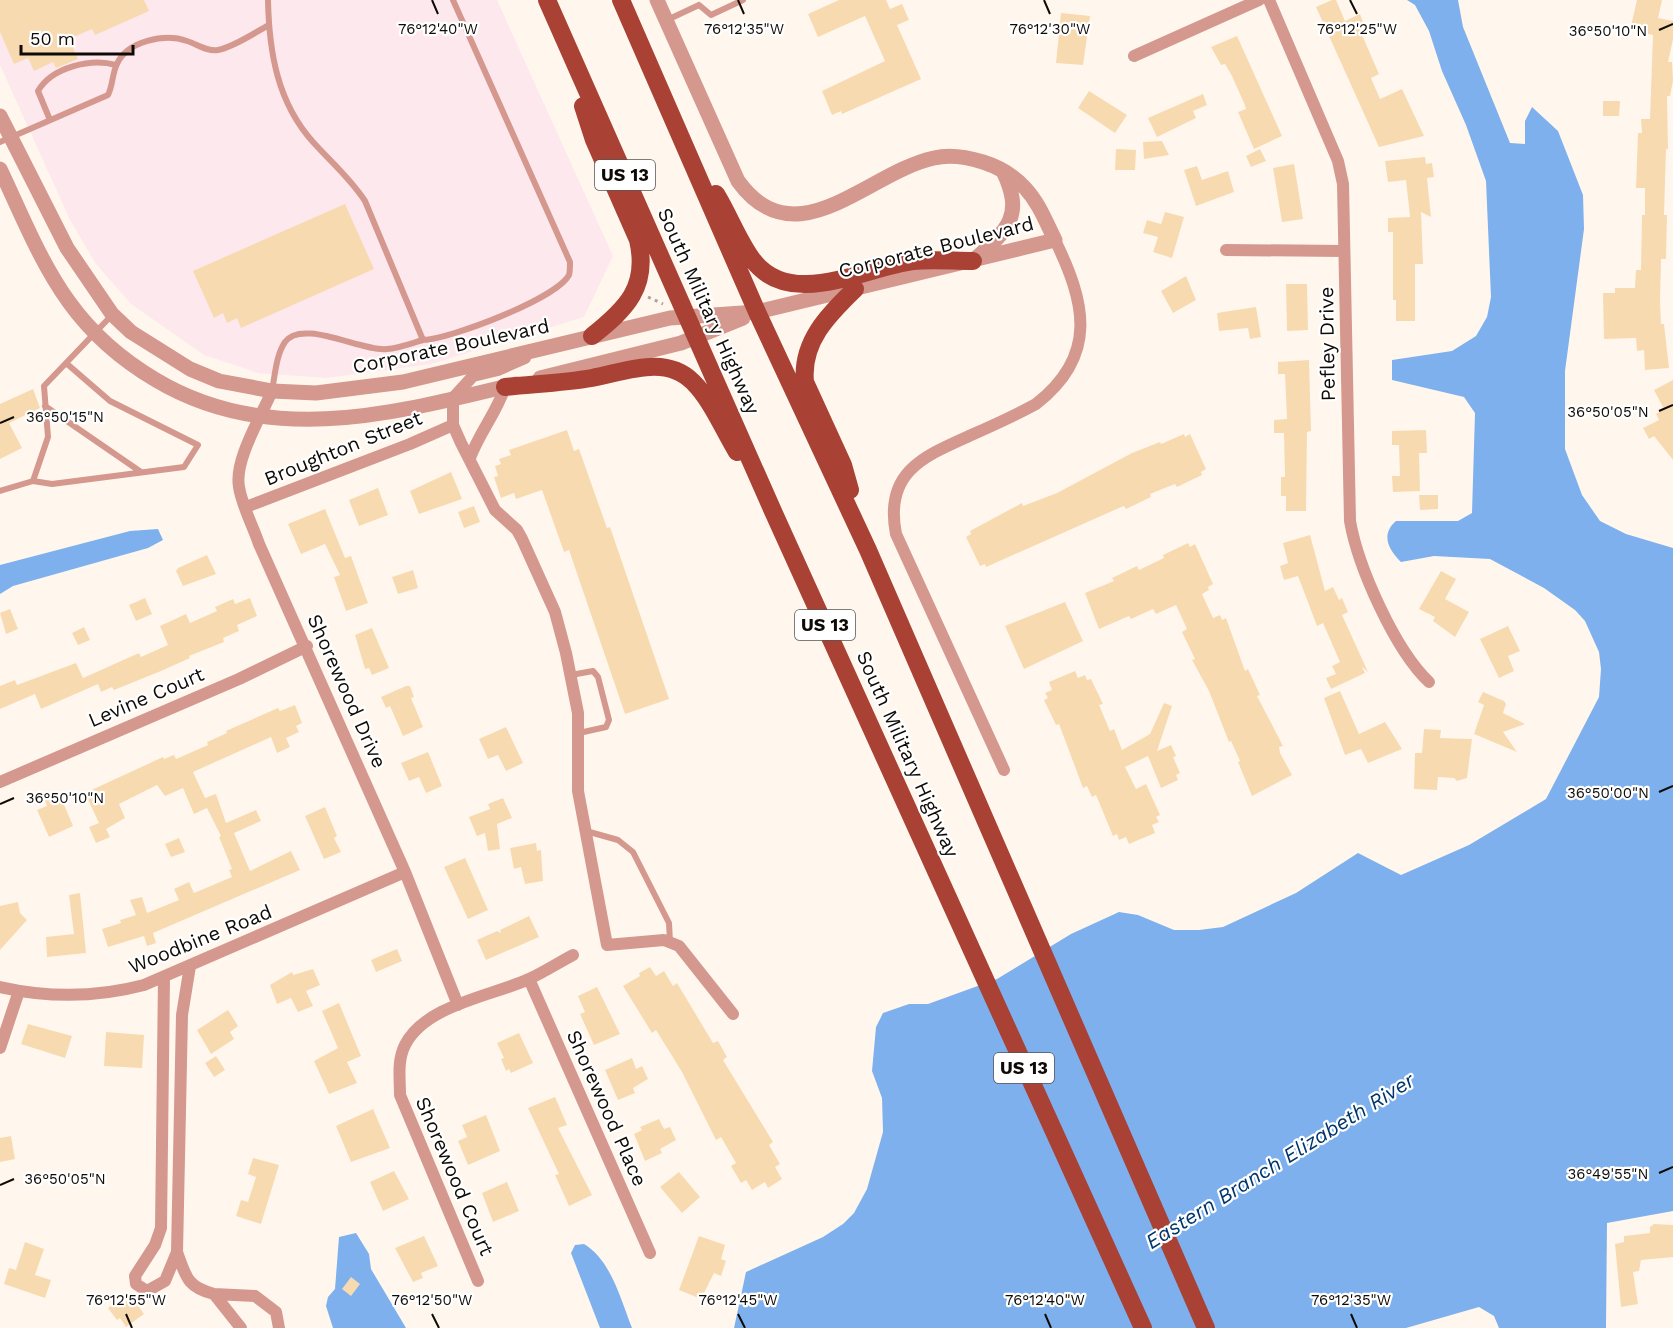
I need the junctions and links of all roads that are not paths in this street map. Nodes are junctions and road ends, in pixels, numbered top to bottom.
1 (268, 0) edge
2 (453, 0) edge
3 (547, 0) edge
4 (621, 0) edge
5 (657, 0) edge
6 (743, 0) edge
7 (1259, 0) edge
8 (1269, 0) edge
9 (699, 2) edge
10 (666, 20) junction
11 (268, 26) junction
12 (561, 33) junction
13 (1134, 56) dead end
14 (116, 65) junction
15 (0, 116) edge
16 (50, 120) junction
17 (680, 134) junction
18 (5, 139) edge
19 (0, 169) edge
20 (1003, 171) junction
21 (1055, 240) junction
22 (1226, 250) dead end
23 (1344, 251) junction
24 (973, 261) junction
25 (855, 289) junction
26 (757, 312) junction
27 (112, 314) junction
28 (688, 317) junction
29 (95, 333) junction
30 (592, 336) junction
31 (697, 337) junction
32 (423, 340) junction
33 (546, 349) junction
34 (66, 363) junction
35 (505, 387) junction
36 (272, 392) junction
37 (453, 398) junction
38 (45, 406) junction
39 (261, 417) junction
40 (453, 425) junction
41 (470, 458) junction
42 (142, 472) junction
43 (33, 482) junction
44 (0, 491) edge
45 (246, 507) junction
46 (772, 509) junction
47 (868, 549) junction
48 (307, 646) junction
49 (571, 675) junction
50 (1430, 682) dead end
51 (579, 734) junction
52 (1004, 770) dead end
53 (0, 782) edge
54 (586, 831) junction
55 (405, 872) junction
56 (670, 942) junction
57 (573, 955) dead end
58 (190, 966) junction
59 (164, 977) junction
60 (529, 979) junction
61 (0, 987) edge
62 (19, 991) junction
63 (458, 1005) junction
64 (733, 1014) dead end
65 (0, 1048) edge
66 (177, 1252) junction
67 (650, 1252) dead end
68 (478, 1281) dead end
69 (214, 1294) junction
70 (241, 1328) edge
71 (279, 1328) edge
72 (1143, 1328) edge
73 (1206, 1328) edge

1 - 11 lane
2 - 32 lane
3 - 12 main road, South Military Highway / US 13
4 - 17 main road
5 - 10 street
6 - 9 lane
7 - 13 street
8 - 23 street, Pefley Drive
9 - 10 lane
10 - 20 street
11 - 14 lane
11 - 32 lane
12 - 28 main road, South Military Highway / US 13
12 - 30 main road
14 - 16 lane
14 - 16 lane
15 - 18 street, Corporate Boulevard
16 - 18 lane
17 - 24 main road
17 - 26 main road
18 - 27 street, Corporate Boulevard
19 - 29 street, Corporate Boulevard
20 - 21 street
20 - 24 street
21 - 24 street, Corporate Boulevard
21 - 52 street
22 - 23 street
23 - 50 street, Pefley Drive
24 - 25 street, Corporate Boulevard
25 - 26 street, Corporate Boulevard
25 - 47 main road
26 - 28 street, Corporate Boulevard
26 - 31 street, Corporate Boulevard
26 - 47 main road
27 - 29 lane
27 - 36 street, Corporate Boulevard
28 - 30 street, Corporate Boulevard
28 - 31 main road, South Military Highway / US 13
29 - 34 lane
29 - 39 street, Corporate Boulevard
30 - 33 street, Corporate Boulevard
31 - 35 street, Corporate Boulevard
31 - 46 main road, South Military Highway / US 13
32 - 36 lane
33 - 36 street, Corporate Boulevard
33 - 37 street
34 - 38 lane
34 - 42 lane
35 - 37 street, Corporate Boulevard
35 - 41 street
35 - 46 main road
36 - 39 street, Shorewood Drive
37 - 39 street, Corporate Boulevard
37 - 40 street
38 - 42 lane
38 - 43 lane
39 - 45 street, Shorewood Drive
40 - 41 street
40 - 45 street, Broughton Street
41 - 49 street
42 - 43 lane
43 - 44 lane
45 - 48 street, Shorewood Drive
46 - 72 main road, South Military Highway / US 13
47 - 73 main road
48 - 53 street, Levine Court
48 - 55 street, Shorewood Drive
49 - 51 street
49 - 51 lane
51 - 54 street
54 - 56 lane
54 - 56 street
55 - 58 street, Woodbine Road
55 - 63 street, Shorewood Drive
56 - 64 street
57 - 60 street, Shorewood Court
58 - 59 street, Woodbine Road
58 - 66 street
59 - 62 street, Woodbine Road
59 - 66 street
60 - 63 street, Shorewood Court
60 - 67 street, Shorewood Place
61 - 62 street, Woodbine Road
62 - 65 street
63 - 68 street, Shorewood Court
66 - 69 street
69 - 70 street
69 - 71 street

